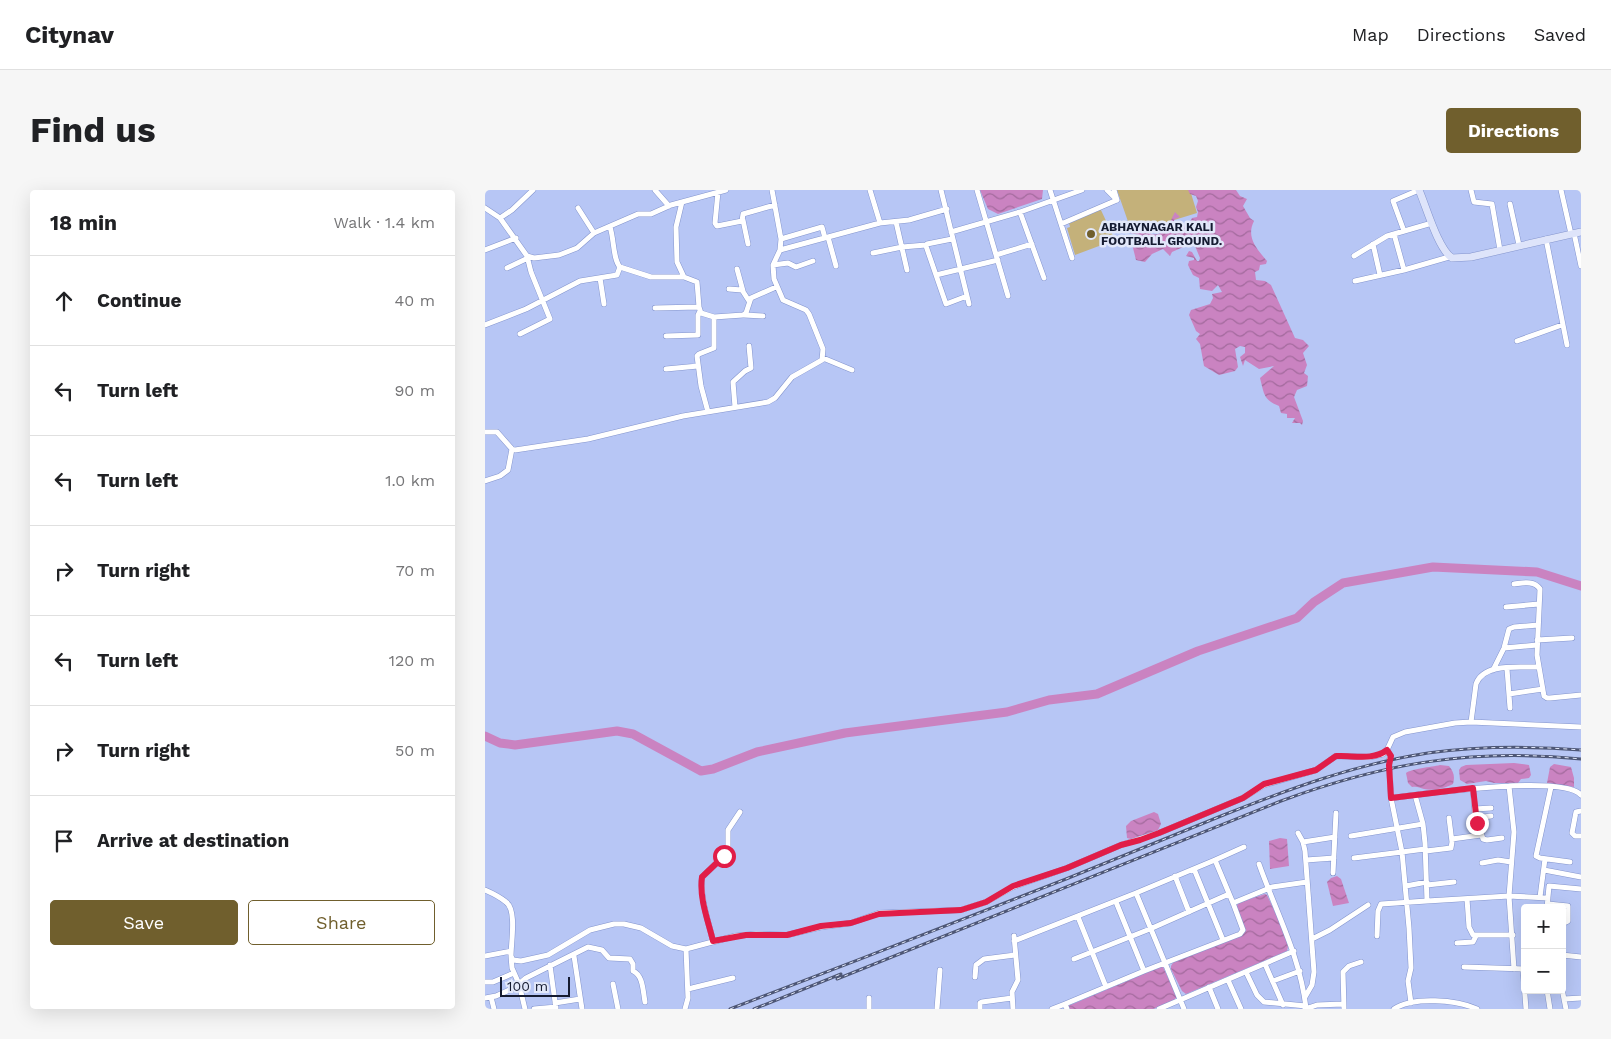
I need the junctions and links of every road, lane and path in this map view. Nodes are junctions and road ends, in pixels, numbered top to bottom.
1 (533, 190) edge
2 (655, 190) edge
3 (726, 190) edge
4 (772, 190) edge
5 (870, 190) edge
6 (941, 190) edge
7 (977, 190) edge
8 (1050, 190) edge
9 (1082, 190) edge
10 (1107, 190) edge
11 (1114, 190) edge
12 (1419, 190) edge
13 (1471, 190) edge
14 (1561, 190) edge
15 (718, 192) junction
16 (1053, 200) junction
17 (1118, 201) junction
18 (682, 202) junction
19 (1510, 204) dead end
20 (775, 205) junction
21 (669, 206) junction
22 (485, 208) edge
23 (578, 208) dead end
24 (947, 209) junction
25 (1020, 212) junction
26 (500, 218) junction
27 (743, 220) junction
28 (896, 222) junction
29 (986, 222) junction
30 (880, 223) junction
31 (1432, 223) junction
32 (1061, 224) junction
33 (610, 227) junction
34 (1404, 231) junction
35 (951, 232) junction
36 (594, 233) junction
37 (1575, 233) edge
38 (1394, 234) junction
39 (827, 237) junction
40 (516, 238) junction
41 (781, 239) junction
42 (952, 239) junction
43 (1546, 239) junction
44 (749, 244) dead end
45 (1032, 244) junction
46 (1373, 244) junction
47 (926, 245) junction
48 (1519, 245) junction
49 (902, 247) junction
50 (485, 250) edge
51 (780, 250) junction
52 (1500, 250) junction
53 (873, 253) dead end
54 (1354, 256) dead end
55 (527, 257) junction
56 (1449, 257) junction
57 (997, 258) junction
58 (1072, 258) dead end
59 (813, 261) dead end
60 (773, 265) junction
61 (836, 266) dead end
62 (1581, 266) edge
63 (620, 267) junction
64 (507, 268) dead end
65 (737, 269) dead end
66 (907, 270) dead end
67 (960, 270) junction
68 (1404, 270) junction
69 (936, 275) junction
70 (1380, 276) junction
71 (684, 277) junction
72 (600, 278) junction
73 (1044, 278) dead end
74 (1355, 281) dead end
75 (777, 287) junction
76 (729, 289) dead end
77 (743, 291) junction
78 (967, 296) junction
79 (1008, 296) dead end
80 (542, 300) junction
81 (749, 301) junction
82 (604, 304) dead end
83 (969, 304) dead end
84 (655, 308) dead end
85 (700, 309) junction
86 (743, 315) junction
87 (763, 316) dead end
88 (714, 317) junction
89 (485, 325) edge
90 (1562, 325) junction
91 (520, 334) dead end
92 (666, 336) dead end
93 (1517, 341) dead end
94 (749, 346) dead end
95 (1567, 346) dead end
96 (823, 358) junction
97 (698, 366) junction
98 (667, 369) dead end
99 (852, 370) dead end
100 (735, 406) junction
101 (709, 412) junction
102 (485, 432) edge
103 (512, 450) junction
104 (485, 481) edge
105 (1514, 584) dead end
106 (1539, 604) junction
107 (1506, 606) dead end
108 (1538, 625) junction
109 (1572, 638) dead end
110 (1537, 643) junction
111 (1503, 648) junction
112 (1539, 667) junction
113 (1507, 668) junction
114 (1493, 670) junction
115 (1543, 689) junction
116 (1509, 694) junction
117 (1581, 695) edge
118 (1510, 708) dead end
119 (1471, 722) junction
120 (1581, 727) edge
121 (1387, 750) junction
122 (1509, 786) junction
123 (1551, 787) junction
124 (1473, 788) junction
125 (1415, 795) junction
126 (1581, 795) edge
127 (1391, 798) junction
128 (1491, 808) dead end
129 (1475, 810) junction
130 (1581, 811) edge
131 (740, 812) dead end
132 (1336, 813) dead end
133 (1491, 816) dead end
134 (1449, 818) dead end
135 (1476, 818) junction
136 (1423, 824) junction
137 (1398, 829) junction
138 (1298, 833) dead end
139 (1481, 835) junction
140 (1351, 836) dead end
141 (1581, 836) edge
142 (1335, 838) junction
143 (1502, 838) dead end
144 (1452, 839) junction
145 (1303, 842) junction
146 (1244, 847) dead end
147 (1425, 850) junction
148 (1402, 852) junction
149 (1333, 858) junction
150 (1354, 858) dead end
151 (1545, 859) junction
152 (1215, 860) junction
153 (1306, 860) junction
154 (1511, 862) junction
155 (1569, 862) dead end
156 (1482, 863) dead end
157 (1259, 864) dead end
158 (1194, 869) junction
159 (1544, 870) junction
160 (1333, 873) dead end
161 (1175, 876) junction
162 (1581, 877) edge
163 (1307, 882) junction
164 (1454, 882) dead end
165 (1427, 884) junction
166 (1406, 886) junction
167 (1268, 889) junction
168 (1581, 889) edge
169 (485, 890) edge
170 (1136, 893) junction
171 (1229, 894) junction
172 (1509, 896) junction
173 (1540, 897) junction
174 (1467, 899) junction
175 (1116, 902) junction
176 (1427, 902) junction
177 (1233, 903) junction
178 (1408, 903) junction
179 (1548, 903) edge
180 (1208, 904) junction
181 (1368, 906) dead end
182 (1566, 906) edge
183 (1189, 912) junction
184 (1078, 917) junction
185 (1566, 922) edge
186 (1150, 930) junction
187 (1513, 934) junction
188 (1377, 936) dead end
189 (1476, 936) junction
190 (1130, 937) junction
191 (1312, 938) junction
192 (1223, 940) junction
193 (713, 941) junction
194 (1457, 943) dead end
195 (1294, 951) junction
196 (686, 952) junction
197 (1093, 952) junction
198 (511, 953) junction
199 (1015, 955) junction
200 (1566, 955) edge
201 (485, 956) edge
202 (573, 956) junction
203 (1581, 957) edge
204 (1074, 959) dead end
205 (1361, 962) dead end
206 (1164, 964) junction
207 (1265, 964) junction
208 (550, 965) junction
209 (1464, 967) dead end
210 (1514, 969) junction
211 (1521, 969) edge
212 (940, 970) dead end
213 (1143, 971) junction
214 (1300, 971) junction
215 (1246, 972) junction
216 (514, 973) junction
217 (975, 977) dead end
218 (733, 978) dead end
219 (1228, 980) junction
220 (1273, 981) junction
221 (485, 982) edge
222 (519, 984) junction
223 (613, 984) dead end
224 (1106, 987) junction
225 (1209, 988) junction
226 (687, 989) junction
227 (1525, 994) edge
228 (1548, 994) edge
229 (1563, 994) edge
230 (1305, 997) junction
231 (488, 998) edge
232 (869, 998) dead end
233 (1012, 998) junction
234 (1581, 998) edge
235 (580, 999) junction
236 (1180, 999) junction
237 (1564, 1000) junction
238 (645, 1002) dead end
239 (1411, 1003) junction
240 (1283, 1005) junction
241 (555, 1006) edge
242 (1066, 1006) edge
243 (1343, 1006) edge
244 (1306, 1007) edge
245 (494, 1009) edge
246 (525, 1009) edge
247 (534, 1009) edge
248 (582, 1009) edge
249 (618, 1009) edge
250 (685, 1009) edge
251 (869, 1009) edge
252 (937, 1009) edge
253 (980, 1009) edge
254 (1013, 1009) edge
255 (1052, 1009) edge
256 (1159, 1009) edge
257 (1184, 1009) edge
258 (1218, 1009) edge
259 (1241, 1009) edge
260 (1394, 1009) edge
261 (1413, 1009) edge
262 (1477, 1009) edge
263 (1526, 1009) edge
264 (1550, 1009) edge
265 (1566, 1009) edge

1 - 26 street
2 - 21 street
3 - 15 street
4 - 20 street
5 - 30 street
6 - 24 street
7 - 29 street
8 - 16 street
9 - 16 street
10 - 17 street
11 - 17 street
12 - 31 main road
12 - 34 street
13 - 52 street
14 - 37 street
15 - 18 street
15 - 27 street
16 - 25 street
16 - 32 street
17 - 32 street
18 - 21 street
18 - 71 street
19 - 48 street
20 - 27 street
20 - 41 street
21 - 33 street
22 - 26 street
23 - 36 street
24 - 28 street
24 - 35 street
25 - 29 street
25 - 45 street
26 - 40 street
27 - 44 street
28 - 30 street
28 - 49 street
29 - 35 street
29 - 57 street
30 - 39 street
31 - 34 street
31 - 56 main road
32 - 58 street
33 - 36 street
33 - 63 street
34 - 38 street
35 - 42 street
36 - 55 street
37 - 43 main road
37 - 62 street
38 - 46 street
38 - 68 street
39 - 41 street
39 - 51 street
39 - 61 street
40 - 50 street
40 - 55 street
41 - 51 street
42 - 47 street
42 - 67 street
43 - 48 main road
43 - 90 street
45 - 57 street
45 - 73 street
46 - 54 street
46 - 70 street
47 - 49 street
47 - 69 street
48 - 52 main road
49 - 53 street
49 - 66 street
51 - 60 street
52 - 56 main road
55 - 64 street
55 - 80 street
56 - 68 street
57 - 67 street
57 - 79 street
59 - 60 street
60 - 75 street
63 - 71 street
63 - 72 street
65 - 77 street
67 - 69 street
67 - 78 street
68 - 70 street
69 - 78 street
70 - 74 street
71 - 85 street
72 - 80 street
72 - 82 street
75 - 81 street
75 - 96 street
76 - 77 street
77 - 81 street
78 - 83 street
80 - 89 street
80 - 91 street
81 - 86 street
84 - 85 street
85 - 88 street
85 - 92 street
86 - 87 street
86 - 88 street
88 - 97 street
90 - 93 street
90 - 95 street
94 - 100 street
96 - 99 street
96 - 100 street
97 - 98 street
97 - 101 street
100 - 101 street
101 - 103 street
102 - 103 street
103 - 104 street
105 - 106 street
106 - 107 street
106 - 108 street
108 - 110 street
108 - 111 street
109 - 110 street
110 - 111 street
110 - 112 street
111 - 114 street
112 - 113 street
112 - 115 street
113 - 114 street
113 - 116 street
114 - 119 street
115 - 116 street
115 - 117 street
116 - 118 street
119 - 120 street
119 - 121 street
121 - 127 street
121 - 193 street
122 - 123 street
122 - 124 street
122 - 154 street
123 - 126 street
123 - 151 street
124 - 125 street
124 - 129 street
125 - 127 street
125 - 136 street
127 - 137 street
128 - 129 street
129 - 135 street
130 - 141 street
131 - 193 street
132 - 142 street
133 - 135 street
134 - 144 street
135 - 139 street
136 - 137 street
136 - 147 street
137 - 140 street
137 - 148 street
138 - 145 street
139 - 143 street
139 - 144 street
142 - 145 street
142 - 149 street
144 - 147 street
145 - 153 street
146 - 152 street
147 - 148 street
147 - 165 street
148 - 150 street
148 - 166 street
149 - 153 street
149 - 160 street
151 - 155 street
151 - 159 street
152 - 158 street
152 - 171 street
153 - 163 street
154 - 156 street
154 - 172 street
157 - 167 street
158 - 161 street
158 - 180 street
159 - 162 street
159 - 173 street
161 - 170 street
161 - 183 street
163 - 167 street
163 - 191 street
164 - 165 street
165 - 166 street
165 - 176 street
166 - 178 street
167 - 177 street
167 - 195 street
168 - 179 street
169 - 198 street
170 - 175 street
170 - 186 street
171 - 177 street
171 - 180 street
172 - 173 street
172 - 174 street
172 - 187 street
173 - 179 street
174 - 176 street
174 - 189 street
175 - 184 street
175 - 190 street
176 - 178 street
177 - 192 street
178 - 188 street
178 - 239 street
180 - 183 street
180 - 192 street
181 - 191 street
182 - 185 street
183 - 186 street
184 - 197 street
184 - 199 street
186 - 190 street
186 - 206 street
187 - 189 street
187 - 210 street
189 - 194 street
190 - 197 street
190 - 213 street
191 - 230 street
192 - 206 street
193 - 196 street
195 - 207 street
195 - 214 street
196 - 198 street
196 - 226 street
197 - 204 street
197 - 224 street
198 - 201 street
198 - 216 street
199 - 217 street
199 - 233 street
200 - 203 street
202 - 208 street
202 - 235 street
202 - 238 street
205 - 243 street
206 - 213 street
206 - 236 street
207 - 215 street
207 - 220 street
208 - 222 street
208 - 241 street
209 - 210 street
210 - 211 street
212 - 252 street
213 - 224 street
214 - 220 street
214 - 230 street
215 - 219 street
215 - 240 street
216 - 221 street
216 - 222 street
218 - 226 street
219 - 225 street
219 - 259 street
220 - 240 street
222 - 231 street
222 - 246 street
223 - 249 street
224 - 242 street
225 - 236 street
225 - 258 street
226 - 250 street
227 - 263 street
228 - 264 street
229 - 237 street
230 - 244 street
231 - 245 street
232 - 251 street
233 - 253 street
233 - 254 street
234 - 237 street
235 - 241 street
235 - 248 street
236 - 256 street
236 - 257 street
237 - 265 street
239 - 260 street
239 - 261 street
239 - 262 street
240 - 244 street
241 - 247 street
242 - 255 street
243 - 244 street

